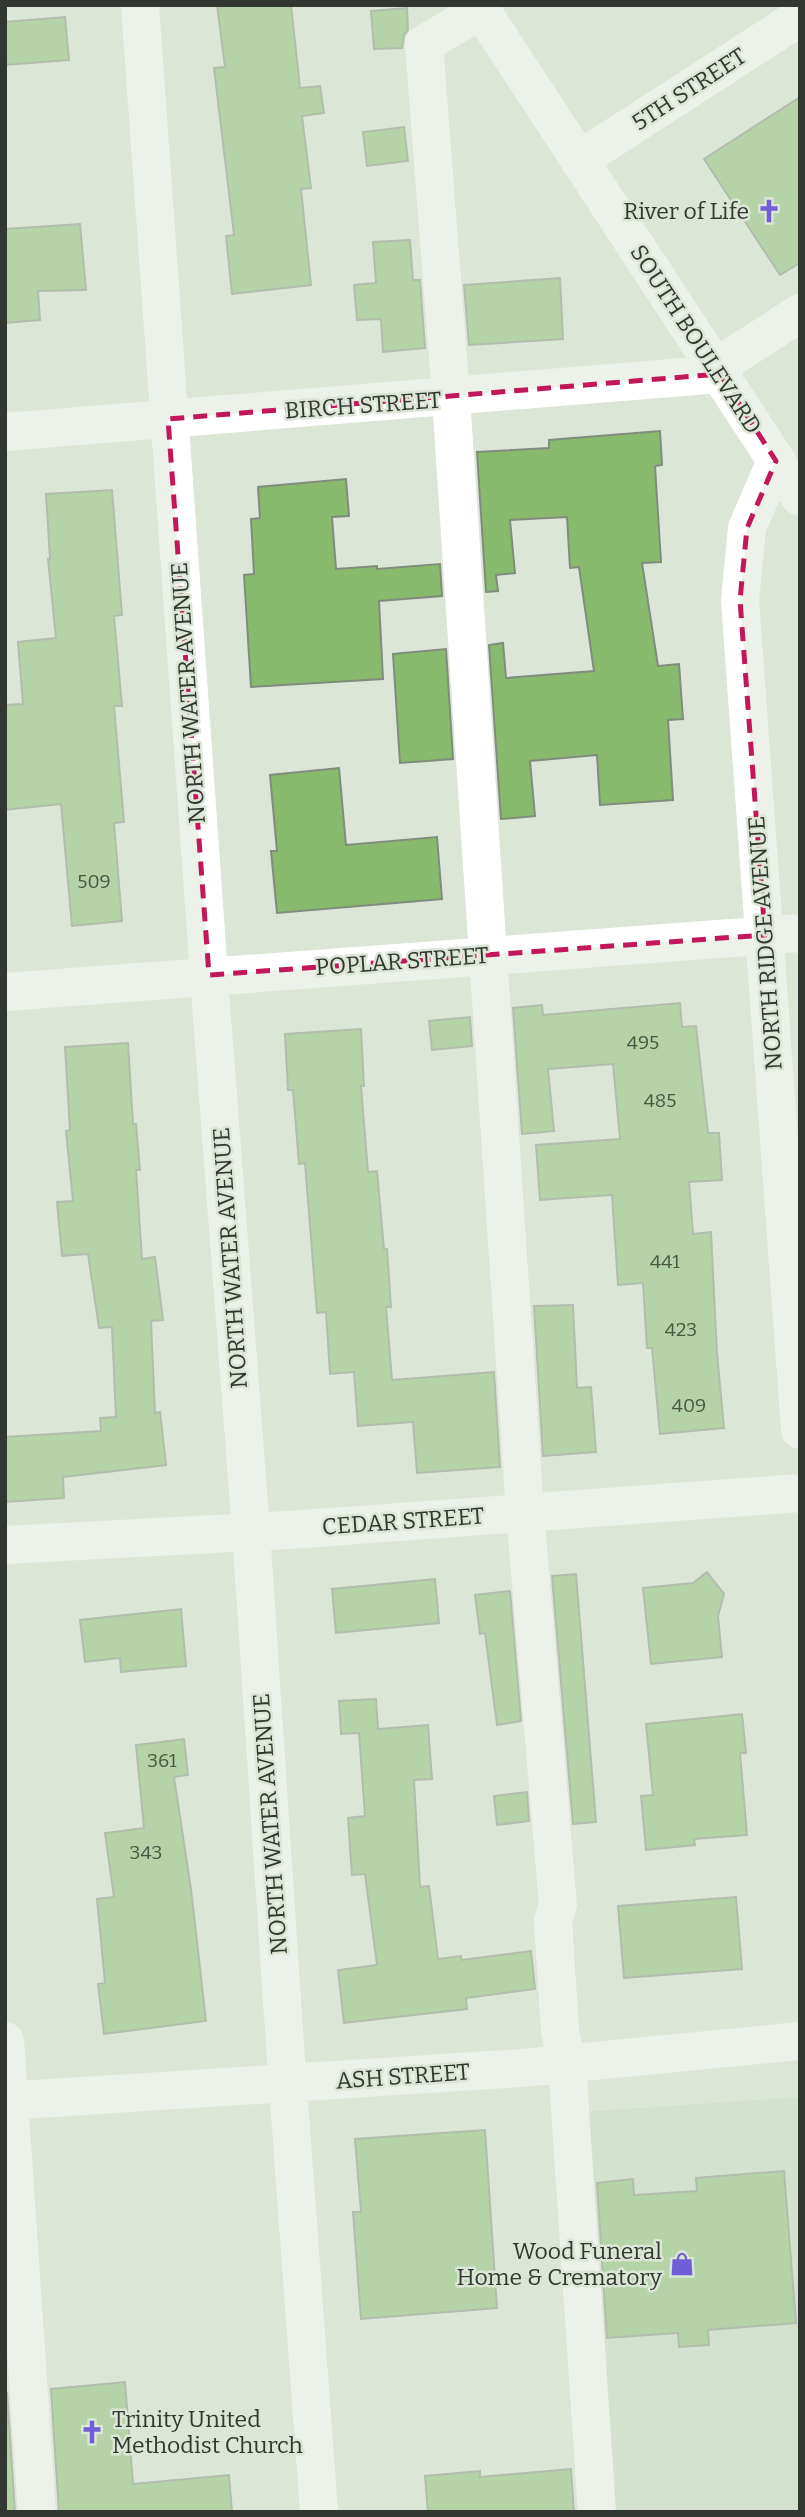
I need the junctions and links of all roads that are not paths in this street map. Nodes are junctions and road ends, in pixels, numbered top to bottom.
1 (140, 5) edge
2 (480, 8) edge
3 (800, 17) edge
4 (579, 160) junction
5 (800, 313) edge
6 (718, 371) junction
7 (451, 398) junction
8 (168, 419) junction
9 (5, 432) edge
10 (776, 461) junction
11 (800, 497) edge
12 (782, 934) edge
13 (488, 956) junction
14 (209, 975) junction
15 (5, 992) edge
16 (800, 1430) edge
17 (800, 1493) edge
18 (525, 1512) junction
19 (251, 1531) junction
20 (5, 1545) edge
21 (800, 2041) edge
22 (5, 2042) edge
23 (567, 2064) junction
24 (288, 2085) junction
25 (7, 2101) edge
26 (37, 2512) edge
27 (319, 2512) edge
28 (597, 2512) edge

1 - 8 street, NORTH WATER AVENUE
2 - 4 street, SOUTH BOULEVARD
2 - 7 street
3 - 4 street, 5TH STREET
4 - 6 street, SOUTH BOULEVARD
5 - 6 street
6 - 7 street, BIRCH STREET
6 - 10 street, SOUTH BOULEVARD
7 - 8 street, BIRCH STREET
7 - 13 street
8 - 9 street, BIRCH STREET
8 - 14 street, NORTH WATER AVENUE
10 - 11 street, SOUTH BOULEVARD
10 - 12 street, NORTH RIDGE AVENUE
12 - 13 street, POPLAR STREET
12 - 16 street, NORTH RIDGE AVENUE
13 - 14 street, POPLAR STREET
13 - 18 street
14 - 15 street, POPLAR STREET
14 - 19 street, NORTH WATER AVENUE
17 - 18 street, CEDAR STREET
18 - 19 street, CEDAR STREET
18 - 23 street
19 - 20 street, CEDAR STREET
19 - 24 street, NORTH WATER AVENUE
21 - 23 street, ASH STREET
22 - 25 street
23 - 24 street, ASH STREET
23 - 28 street
24 - 25 street, ASH STREET
24 - 27 street, NORTH WATER AVENUE
25 - 26 street

